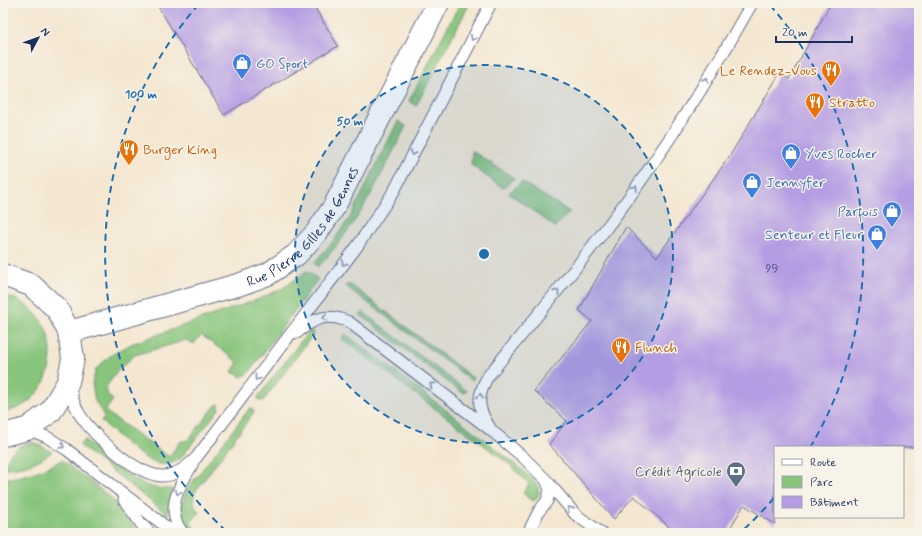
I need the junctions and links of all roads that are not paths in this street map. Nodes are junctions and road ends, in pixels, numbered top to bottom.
1 (438, 3) edge
2 (491, 3) edge
3 (752, 3) edge
4 (3, 275) edge
5 (69, 332) junction
6 (272, 358) junction
7 (68, 382) junction
8 (27, 429) junction
9 (492, 431) junction
10 (3, 435) edge
11 (196, 458) junction
12 (103, 478) junction
13 (546, 481) junction
14 (150, 533) edge
15 (174, 533) edge
16 (183, 533) edge
17 (528, 533) edge
18 (601, 533) edge

1 - 5 street, Rue Pierre Gilles de Gennes
2 -> 6 lane
9 -> 3 lane
4 - 5 street
5 - 7 street
9 -> 6 lane
6 -> 11 lane
7 - 8 street
7 - 11 lane
8 - 10 street
8 -> 12 lane
9 - 13 lane
11 -> 16 lane
12 - 14 lane
12 - 15 lane
13 - 17 lane
18 -> 13 lane

